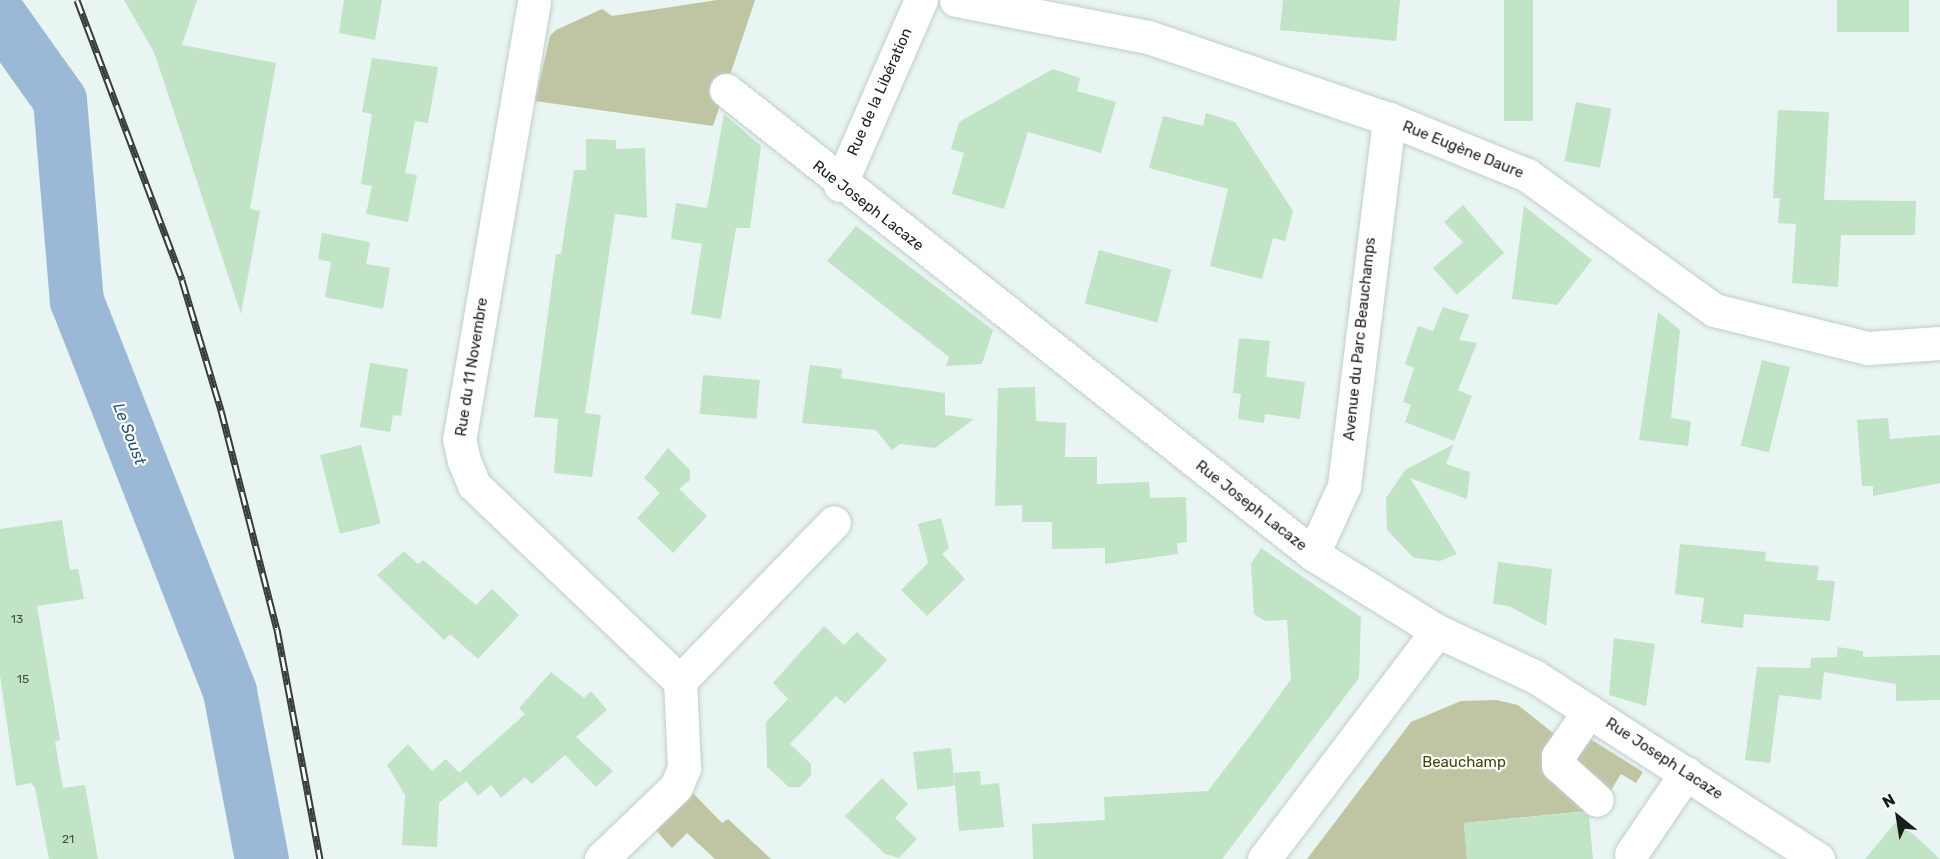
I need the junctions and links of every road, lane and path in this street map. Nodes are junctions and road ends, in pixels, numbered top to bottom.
1 (921, 0) edge
2 (956, 0) edge
3 (540, 1) edge
4 (726, 90) dead end
5 (1389, 119) junction
6 (840, 184) junction
7 (1940, 343) edge
8 (834, 522) dead end
9 (1313, 554) junction
10 (1437, 631) junction
11 (680, 681) junction
12 (1589, 711) junction
13 (1686, 773) junction
14 (1597, 800) dead end
15 (1631, 854) dead end
16 (1812, 857) edge
17 (601, 859) edge
18 (1264, 859) edge

1 - 6 street, Rue de la Libération
2 - 5 street, Rue Eugène Daure
3 - 11 street, Rue du 11 Novembre
4 - 6 street, Rue Joseph Lacaze
5 - 7 street, Rue Eugène Daure
5 - 9 street, Avenue du Parc Beauchamps
6 - 9 street, Rue Joseph Lacaze
8 - 11 street
9 - 10 street, Rue Joseph Lacaze
10 - 12 street, Rue Joseph Lacaze
10 - 18 street
11 - 17 street
12 - 13 street, Rue Joseph Lacaze
12 - 14 street
13 - 15 street
13 - 16 street, Rue Joseph Lacaze

